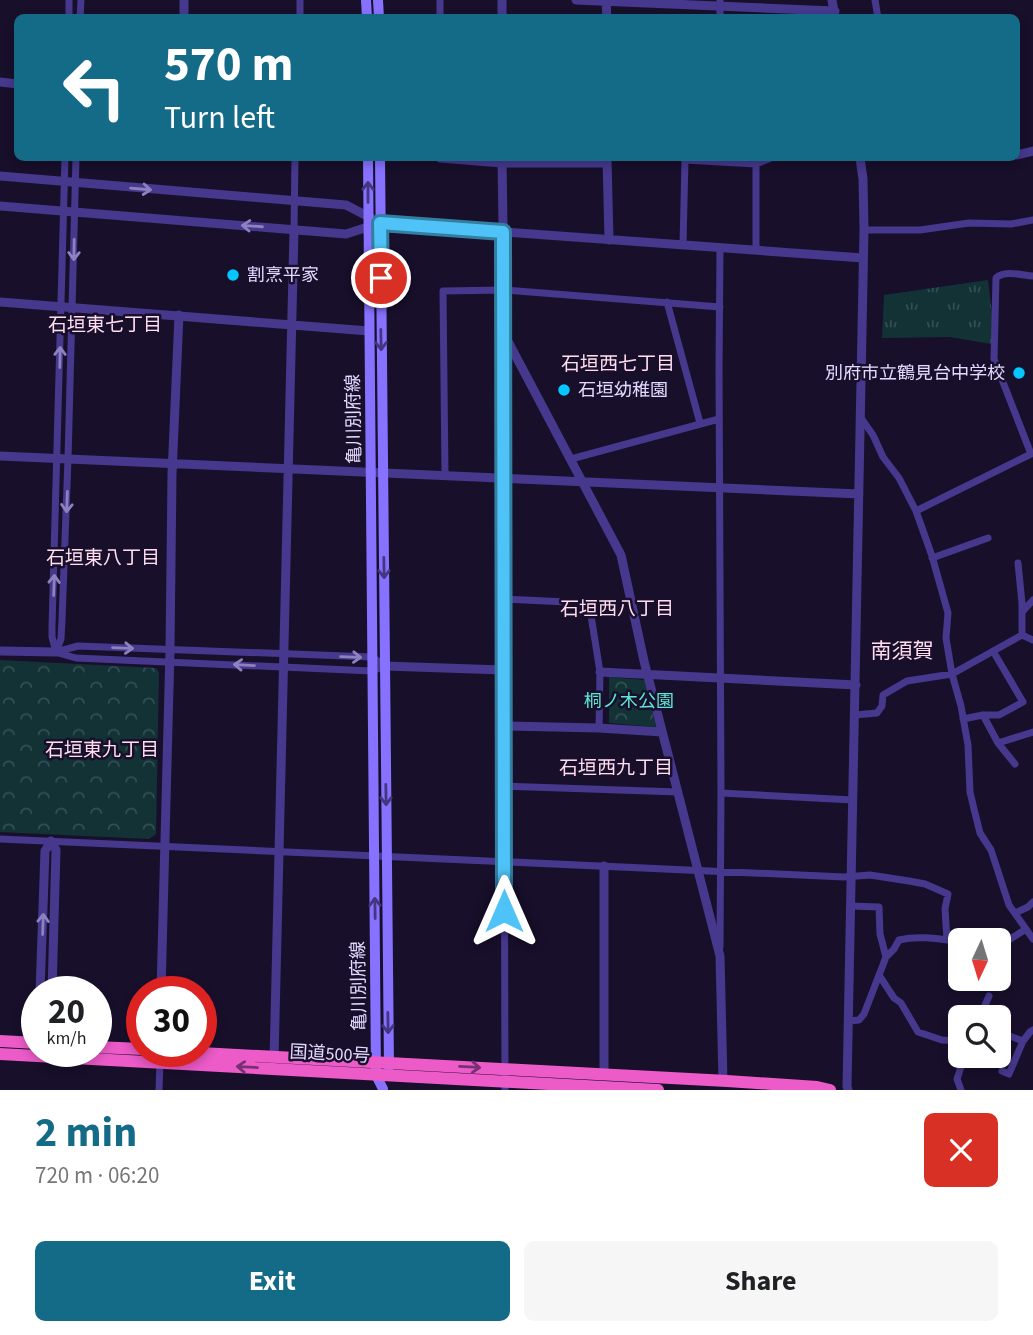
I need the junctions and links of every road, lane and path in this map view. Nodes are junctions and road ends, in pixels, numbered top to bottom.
1 (576, 0) edge
2 (832, 0) edge
3 (606, 1) edge
4 (720, 3) edge
5 (835, 14) edge
6 (65, 161) edge
7 (76, 161) edge
8 (295, 161) edge
9 (368, 161) edge
10 (380, 161) edge
11 (502, 161) edge
12 (607, 161) edge
13 (685, 161) edge
14 (728, 161) edge
15 (764, 161) edge
16 (860, 161) edge
17 (756, 164) junction
18 (0, 176) edge
19 (64, 183) junction
20 (75, 183) junction
21 (295, 201) junction
22 (0, 206) edge
23 (63, 212) junction
24 (75, 213) junction
25 (1033, 220) edge
26 (368, 222) junction
27 (380, 223) junction
28 (294, 230) junction
29 (864, 230) junction
30 (503, 232) junction
31 (608, 240) junction
32 (684, 245) junction
33 (720, 248) junction
34 (756, 250) junction
35 (863, 258) junction
36 (1033, 276) edge
37 (504, 290) junction
38 (0, 302) edge
39 (667, 302) junction
40 (61, 306) junction
41 (72, 307) junction
42 (720, 307) junction
43 (179, 315) junction
44 (292, 325) junction
45 (369, 331) junction
46 (503, 332) junction
47 (861, 418) junction
48 (719, 419) junction
49 (700, 424) junction
50 (0, 456) edge
51 (57, 459) junction
52 (68, 459) junction
53 (570, 459) junction
54 (173, 464) junction
55 (288, 468) junction
56 (370, 472) junction
57 (383, 473) junction
58 (445, 475) junction
59 (503, 478) junction
60 (582, 481) junction
61 (720, 487) junction
62 (859, 494) junction
63 (916, 511) junction
64 (988, 538) dead end
65 (932, 558) junction
66 (1018, 563) dead end
67 (503, 599) junction
68 (1033, 600) edge
69 (1022, 612) junction
70 (1022, 635) junction
71 (1033, 640) edge
72 (170, 650) junction
73 (0, 651) edge
74 (993, 651) junction
75 (56, 652) junction
76 (284, 654) junction
77 (372, 657) junction
78 (170, 662) junction
79 (385, 666) junction
80 (283, 667) junction
81 (503, 670) junction
82 (372, 671) junction
83 (600, 672) junction
84 (648, 674) junction
85 (953, 674) junction
86 (721, 678) junction
87 (856, 685) junction
88 (855, 715) junction
89 (983, 715) junction
90 (963, 719) junction
91 (504, 726) junction
92 (599, 728) junction
93 (662, 732) junction
94 (1033, 732) edge
95 (998, 743) junction
96 (1015, 764) dead end
97 (504, 786) junction
98 (678, 792) junction
99 (721, 793) junction
100 (853, 800) junction
101 (0, 839) edge
102 (51, 841) junction
103 (165, 846) junction
104 (279, 852) junction
105 (374, 856) junction
106 (386, 856) junction
107 (504, 862) junction
108 (604, 866) junction
109 (697, 870) junction
110 (720, 871) junction
111 (852, 877) junction
112 (1033, 902) edge
113 (851, 906) junction
114 (1015, 913) junction
115 (1026, 929) junction
116 (1012, 938) edge
117 (1033, 939) edge
118 (947, 940) joint
119 (720, 956) junction
120 (886, 957) junction
121 (879, 975) junction
122 (41, 976) edge
123 (52, 976) edge
124 (162, 976) edge
125 (989, 996) dead end
126 (985, 1005) edge
127 (849, 1021) junction
128 (1033, 1030) edge
129 (1011, 1036) edge
130 (948, 1040) edge
131 (0, 1041) edge
132 (1023, 1041) junction
133 (21, 1042) edge
134 (21, 1053) edge
135 (0, 1054) edge
136 (217, 1056) edge
137 (217, 1060) edge
138 (274, 1063) junction
139 (160, 1067) edge
140 (961, 1068) edge
141 (382, 1069) junction
142 (1002, 1071) dead end
143 (604, 1074) junction
144 (505, 1080) edge
145 (723, 1085) edge
146 (159, 1090) edge
147 (383, 1090) edge
148 (658, 1090) edge
149 (830, 1090) edge
150 (848, 1090) edge
151 (961, 1090) edge

1 - 3 street
2 - 5 street
3 - 4 street
4 - 5 street
6 - 19 street
7 - 20 street
8 - 21 street
26 -> 9 main road, 亀川別府線
10 - 27 main road, 亀川別府線
11 - 12 street
11 - 30 street
12 - 31 street
13 - 32 street
14 - 17 street
15 - 17 street
16 - 29 street
17 - 34 street
18 - 19 street
19 - 20 street
19 - 23 street
20 -> 21 street
20 - 24 street
21 - 26 street
21 - 28 street
22 - 23 street
23 - 24 street
23 - 40 street
28 -> 24 street
24 -> 41 street
25 - 29 street
26 - 27 street
26 - 28 street
26 - 45 main road, 亀川別府線
27 - 30 street
27 -> 57 main road, 亀川別府線
28 - 44 street
29 - 35 street
30 - 31 street
30 - 37 street
31 - 32 street
32 - 33 street
33 - 34 street
33 - 42 street
34 - 35 street
35 - 47 street
36 - 63 street
37 - 39 street
37 - 46 street
37 - 58 street
38 - 40 street
39 - 42 street
39 - 49 street
40 - 41 street
51 -> 40 street
41 - 43 street
41 - 52 street
42 - 48 street
43 - 44 street
43 - 54 street
44 - 45 street
44 - 55 street
45 - 56 main road, 亀川別府線
46 - 53 street
46 - 59 street
47 - 62 street
47 - 63 street
48 - 49 street
48 - 61 street
49 - 53 street
50 - 51 street
51 - 52 street
75 -> 51 street
52 - 54 street
52 -> 75 street
53 - 60 street
54 - 55 street
54 - 72 street
55 - 56 street
55 - 76 street
56 - 57 street
56 - 77 main road, 亀川別府線
57 - 58 street
57 -> 79 main road, 亀川別府線
58 - 59 street
59 - 60 street
59 - 67 street
60 - 61 street
60 - 84 street
61 - 62 street
61 - 86 street
62 - 87 street
63 - 65 street
64 - 65 street
65 - 85 street
66 - 69 street
67 - 81 street
67 - 83 street
68 - 69 street
69 - 70 street
70 - 71 street
70 - 74 street
75 -> 72 street
72 - 76 street
72 - 78 street
73 - 75 street
74 - 85 street
74 - 89 street
75 - 78 street
76 -> 77 street
76 - 80 street
77 - 79 street
77 - 82 main road, 亀川別府線
80 -> 78 street
78 - 103 street
79 - 81 street
79 - 82 street
79 -> 106 main road, 亀川別府線
80 - 82 street
80 - 104 street
81 - 91 street
82 - 105 main road, 亀川別府線
83 - 84 street
83 - 92 street
84 - 86 street
84 - 93 street
85 - 88 street
85 - 90 street
86 - 87 street
86 - 99 street
87 - 88 street
88 - 100 street
89 - 90 street
89 - 95 street
90 - 114 street
91 - 92 street
91 - 97 street
92 - 93 street
93 - 98 street
94 - 95 street
95 - 96 street
97 - 98 street
97 - 107 street
98 - 109 street
99 - 100 street
99 - 110 street
100 - 111 street
101 - 102 street
102 - 103 street
122 -> 102 street
102 - 123 street
103 - 104 street
103 - 124 street
104 - 105 street
104 - 138 street
105 - 106 street
141 -> 105 main road, 亀川別府線
106 - 107 street
106 -> 141 main road, 亀川別府線
107 - 108 street
107 - 144 street
108 - 109 street
108 - 143 street
109 - 110 street
109 - 119 street
110 - 111 street
110 - 119 street
111 - 113 street
111 - 118 street
112 - 114 street
113 - 120 street
113 - 127 street
114 - 115 street
115 - 116 street
115 - 117 street
118 - 120 street
119 - 145 street
120 - 121 street
121 - 127 street
121 - 130 street
125 - 126 street
127 - 150 street
128 - 132 street
129 - 132 street
131 - 133 highway
132 - 142 street
134 - 135 highway, 国道500号
136 - 138 highway, 国道500号
138 -> 137 highway, 国道500号
138 - 141 highway, 国道500号
139 - 146 street
140 - 151 street
141 - 144 highway, 国道500号
141 - 147 main road, 亀川別府線
143 - 144 highway, 国道500号
143 - 145 highway, 国道500号
144 - 148 highway, 国道500号
145 - 149 highway, 国道500号

